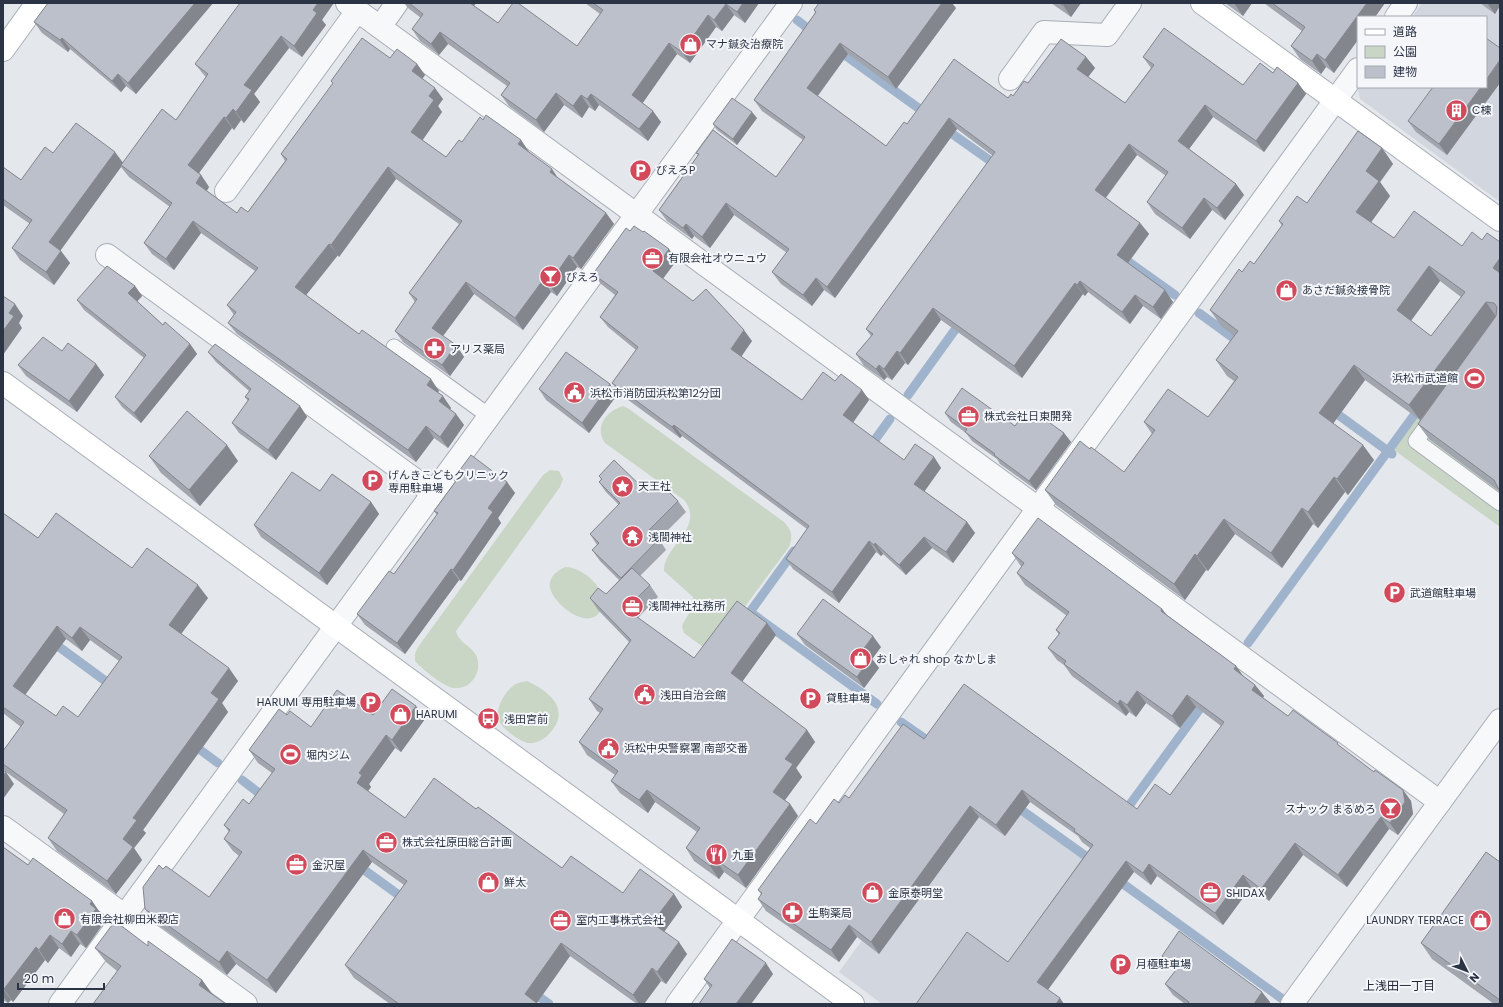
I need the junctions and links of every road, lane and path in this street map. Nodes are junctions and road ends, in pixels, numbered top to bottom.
1 (37, 3) edge
2 (397, 3) edge
3 (791, 3) edge
4 (1130, 3) edge
5 (1202, 3) edge
6 (1406, 3) edge
7 (352, 7) edge
8 (1397, 16) edge
9 (380, 27) junction
10 (3, 50) edge
11 (1357, 70) edge
12 (1010, 79) dead end
13 (1335, 100) junction
14 (226, 191) dead end
15 (636, 215) junction
16 (1500, 220) edge
17 (107, 255) dead end
18 (394, 347) dead end
19 (3, 383) edge
20 (1444, 403) edge
21 (490, 416) junction
22 (433, 493) junction
23 (1500, 502) edge
24 (1038, 508) junction
25 (336, 626) junction
26 (1500, 720) edge
27 (1440, 802) junction
28 (3, 827) edge
29 (125, 916) junction
30 (738, 920) junction
31 (60, 1004) edge
32 (246, 1004) edge
33 (676, 1004) edge
34 (853, 1004) edge
35 (1292, 1004) edge

1 - 10 street
2 - 9 street
3 - 15 street
4 - 12 street
5 - 13 street
6 - 8 street
7 - 9 street
7 - 14 street
9 - 15 street
11 - 13 street
13 - 16 street
13 - 24 street
15 - 21 street
15 - 24 street
17 - 22 street
18 - 21 lane
19 - 25 street
20 - 23 lane
21 - 22 street
22 - 25 street
24 - 27 street
24 - 30 street
25 - 29 street
25 - 30 street
26 - 27 street
27 - 35 street
28 - 29 street
29 - 31 street
29 - 32 street
30 - 33 street
30 - 34 street

